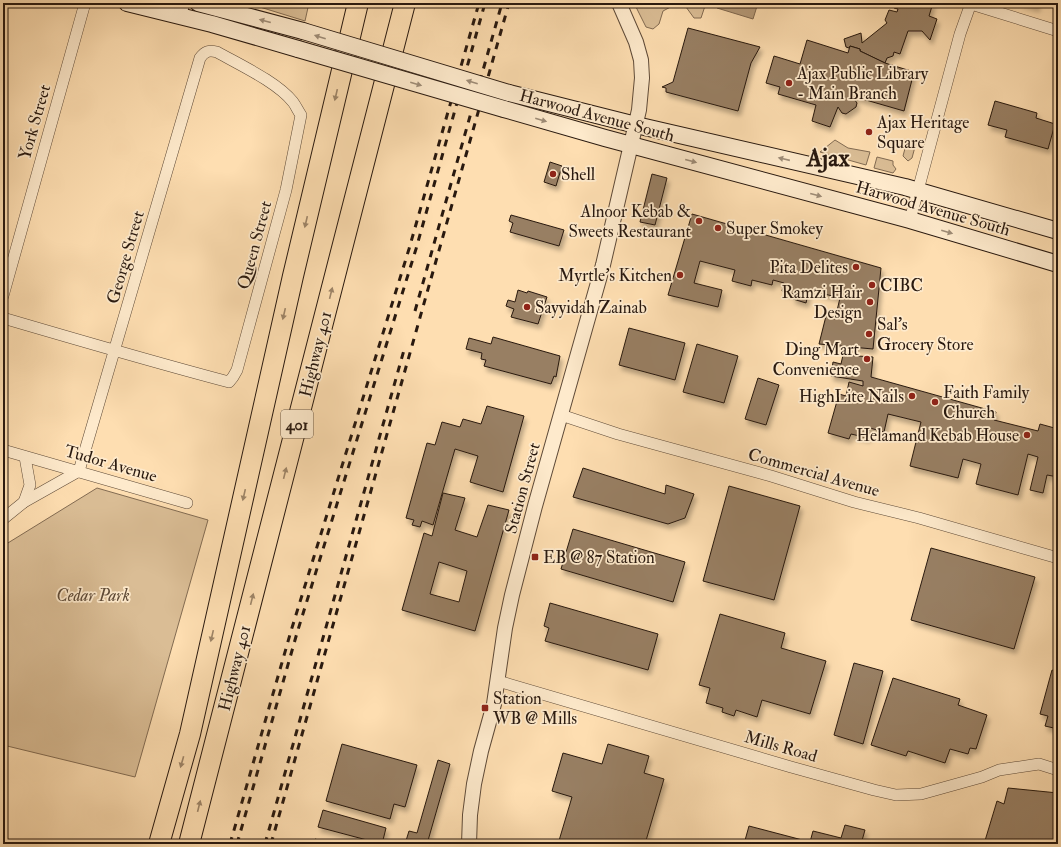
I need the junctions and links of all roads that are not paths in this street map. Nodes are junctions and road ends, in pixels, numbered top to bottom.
1 (85, 3) edge
2 (127, 3) edge
3 (198, 3) edge
4 (358, 3) edge
5 (405, 3) edge
6 (619, 3) edge
7 (971, 3) edge
8 (182, 10) edge
9 (1058, 31) edge
10 (204, 52) joint
11 (636, 124) junction
12 (632, 145) junction
13 (918, 190) junction
14 (910, 220) junction
15 (1058, 231) edge
16 (1058, 264) edge
17 (3, 296) edge
18 (3, 318) edge
19 (115, 351) junction
20 (561, 415) junction
21 (3, 450) edge
22 (25, 457) junction
23 (79, 472) junction
24 (24, 502) junction
25 (187, 503) dead end
26 (3, 519) edge
27 (1058, 558) edge
28 (498, 681) junction
29 (1058, 770) edge
30 (159, 844) edge
31 (190, 844) edge
32 (469, 844) edge

1 - 17 street, York Street
2 - 8 main road, Harwood Avenue South
11 -> 3 main road, Harwood Avenue South, bridge
4 -> 30 highway, Highway 401 / 401
31 -> 5 highway, Highway 401 / 401
6 - 11 street, Station Street
7 - 9 street
7 - 13 street
8 -> 12 main road, Harwood Avenue South, bridge
10 - 19 street, George Street
10 - 19 street, Queen Street
11 - 12 street, Station Street
13 -> 11 main road, Harwood Avenue South
12 -> 14 main road, Harwood Avenue South
12 - 20 street, Station Street
13 - 14 street
13 - 15 main road, Harwood Avenue South
14 -> 16 main road, Harwood Avenue South
18 - 19 street
19 - 23 street, George Street
20 - 27 street, Commercial Avenue
20 - 28 street, Station Street
21 - 22 street, Tudor Avenue
22 - 23 street, Tudor Avenue
22 - 24 street
23 - 24 street
23 - 25 street, Tudor Avenue
24 - 26 street
28 - 29 street, Mills Road
28 - 32 street, Station Street

